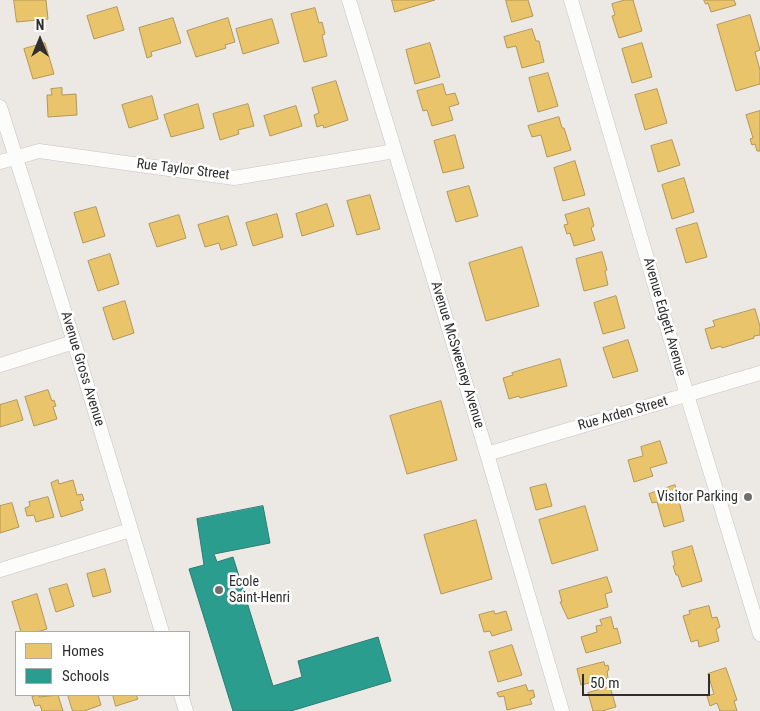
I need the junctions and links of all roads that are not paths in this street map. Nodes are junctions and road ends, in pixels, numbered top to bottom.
1 (349, 0) edge
2 (571, 0) edge
3 (0, 107) edge
4 (395, 151) junction
5 (16, 157) junction
6 (0, 162) edge
7 (74, 342) junction
8 (0, 365) edge
9 (760, 372) edge
10 (687, 395) junction
11 (486, 454) junction
12 (130, 530) junction
13 (0, 570) edge
14 (162, 631) edge
15 (760, 634) edge
16 (181, 696) edge
17 (186, 711) edge
18 (562, 711) edge

1 - 4 street, Avenue McSweeney Avenue
2 - 10 street, Avenue Edgett Avenue
3 - 5 street, Avenue Gross Avenue
4 - 5 street, Rue Taylor Street
4 - 11 street, Avenue McSweeney Avenue
5 - 6 street, Rue Taylor Street
5 - 7 street, Avenue Gross Avenue
7 - 8 street
7 - 12 street, Avenue Gross Avenue
9 - 10 street, Rue Arden Street
10 - 11 street, Rue Arden Street
10 - 15 street, Avenue Edgett Avenue
11 - 18 street, Avenue McSweeney Avenue
12 - 13 street
12 - 14 street, Avenue Gross Avenue
16 - 17 street

